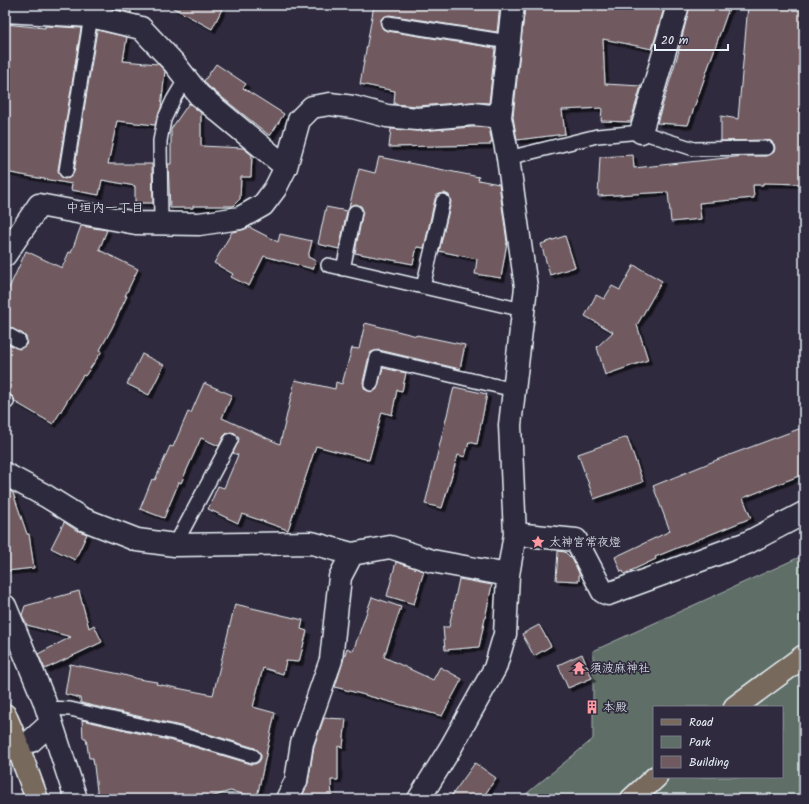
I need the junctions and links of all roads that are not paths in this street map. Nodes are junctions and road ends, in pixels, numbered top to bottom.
1 (513, 5) edge
2 (678, 5) edge
3 (92, 10) edge
4 (5, 11) edge
5 (388, 23) dead end
6 (509, 42) junction
7 (186, 78) junction
8 (500, 117) junction
9 (641, 132) junction
10 (767, 148) dead end
11 (508, 158) junction
12 (286, 167) junction
13 (66, 171) dead end
14 (443, 201) dead end
15 (355, 212) dead end
16 (161, 224) junction
17 (5, 255) edge
18 (328, 265) dead end
19 (343, 268) junction
20 (423, 287) junction
21 (523, 310) junction
22 (5, 333) edge
23 (19, 340) dead end
24 (371, 384) dead end
25 (514, 390) junction
26 (231, 440) dead end
27 (5, 474) edge
28 (804, 513) edge
29 (515, 534) junction
30 (175, 545) junction
31 (352, 554) junction
32 (508, 575) junction
33 (5, 606) edge
34 (804, 656) edge
35 (736, 706) edge
36 (5, 715) edge
37 (49, 716) junction
38 (31, 741) tunnel mouth
39 (254, 756) dead end
40 (655, 778) edge
41 (37, 799) edge
42 (76, 799) edge
43 (287, 799) edge
44 (419, 799) edge
45 (632, 799) edge

1 - 6 street
2 - 9 street
3 - 4 street
3 - 7 street
3 - 13 lane
5 - 6 lane
6 - 8 street
7 - 12 street
7 - 16 lane
8 - 11 street
8 - 12 street
9 - 10 lane
9 - 11 lane
11 - 21 street
12 - 16 street
14 - 20 lane
15 - 19 lane
16 - 17 street
18 - 19 lane
19 - 20 lane
20 - 21 lane
21 - 25 street
22 - 23 lane
24 - 25 lane
25 - 29 street
26 - 30 lane
27 - 30 street
28 - 29 street
29 - 32 street
30 - 31 street
31 - 32 street
31 - 43 street
32 - 44 street
33 - 37 street
34 - 35 main road
36 - 41 main road
37 - 38 street
37 - 39 lane
37 - 42 street
40 - 45 main road

